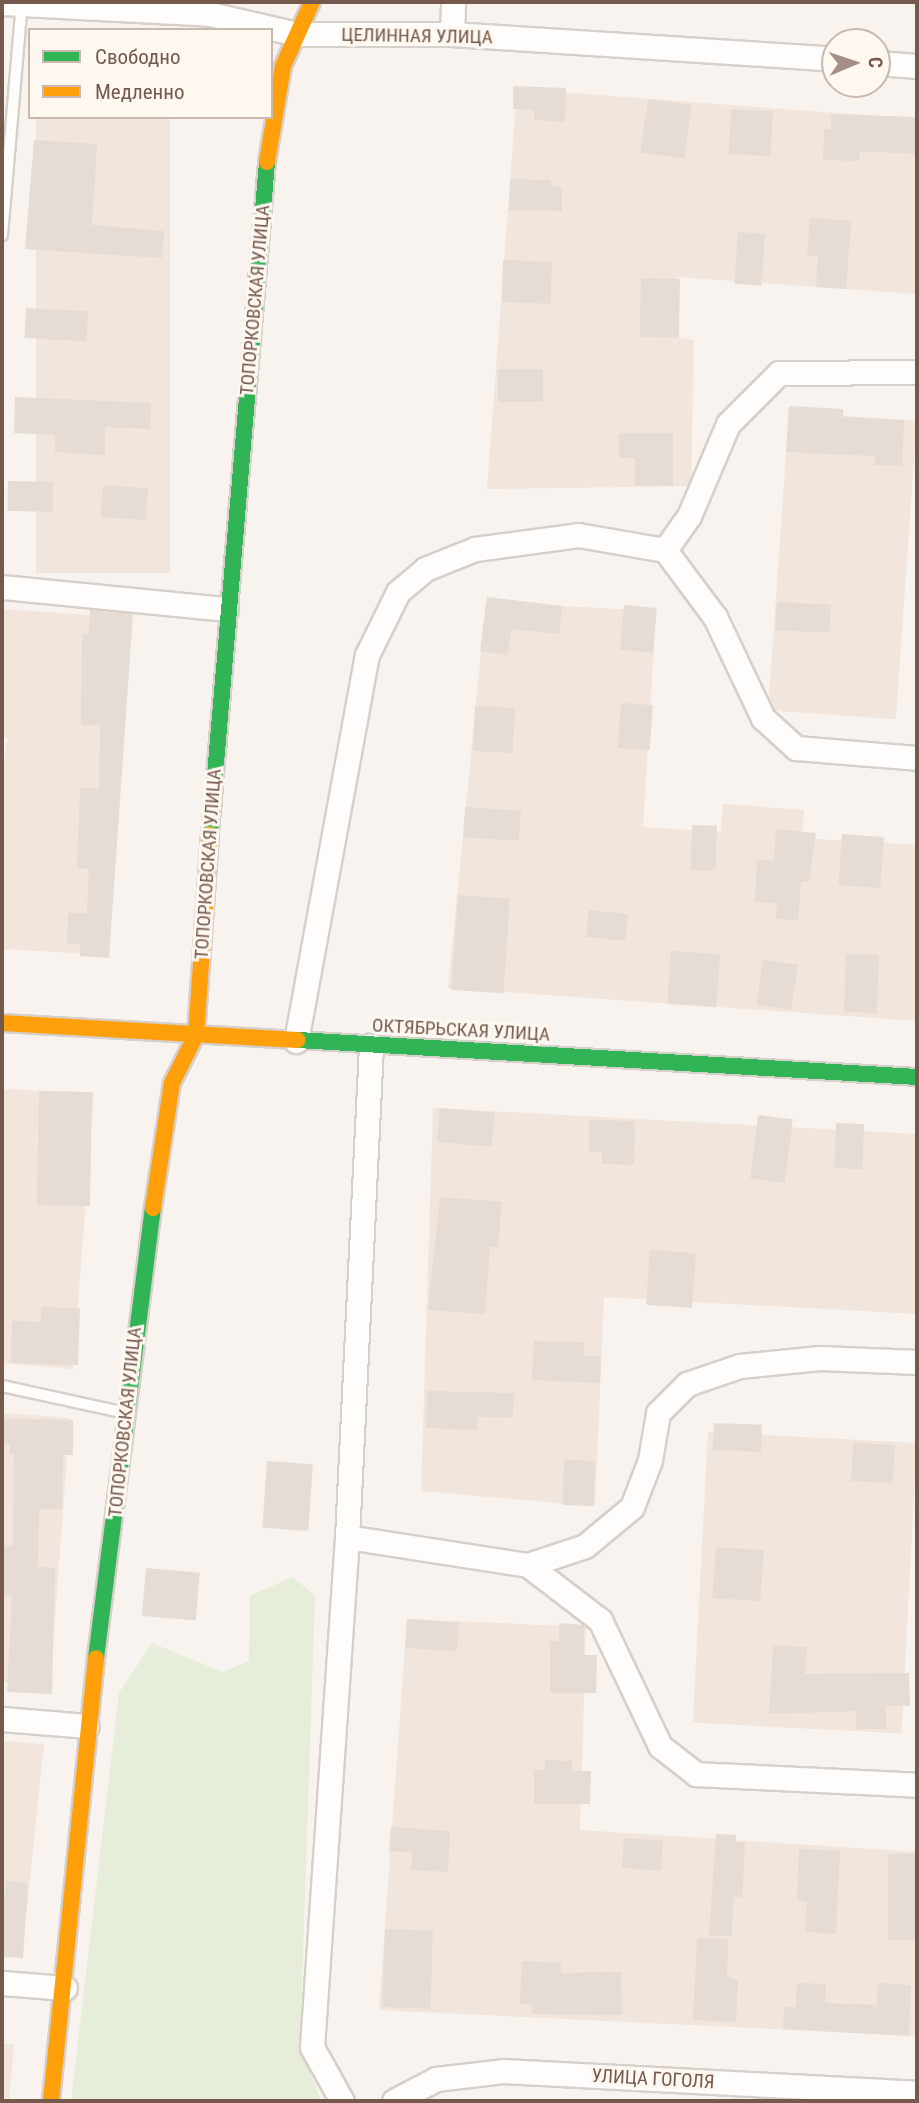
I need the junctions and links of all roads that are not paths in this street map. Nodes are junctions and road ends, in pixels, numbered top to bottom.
1 (312, 2) edge
2 (453, 2) edge
3 (12, 3) edge
4 (271, 28) edge
5 (273, 28) edge
6 (297, 34) junction
7 (452, 34) junction
8 (821, 58) edge
9 (891, 64) edge
10 (917, 66) edge
11 (273, 116) edge
12 (272, 119) edge
13 (2, 235) edge
14 (917, 372) edge
15 (665, 550) junction
16 (2, 587) edge
17 (226, 609) junction
18 (917, 758) edge
19 (2, 1023) edge
20 (196, 1035) junction
21 (296, 1041) junction
22 (371, 1046) junction
23 (917, 1077) edge
24 (917, 1362) edge
25 (2, 1386) edge
26 (129, 1413) junction
27 (347, 1537) junction
28 (528, 1565) junction
29 (2, 1720) edge
30 (87, 1726) junction
31 (917, 1785) edge
32 (2, 1983) edge
33 (65, 1988) junction
34 (917, 2093) edge
35 (51, 2101) edge
36 (342, 2101) edge
37 (394, 2101) edge

1 - 6 street, ТОПОРКОВСКАЯ УЛИЦА
2 - 7 street
3 - 4 street, ЦЕЛИННАЯ УЛИЦА
3 - 13 lane
5 - 6 street, ЦЕЛИННАЯ УЛИЦА
6 - 7 street, ЦЕЛИННАЯ УЛИЦА
6 - 11 street, ТОПОРКОВСКАЯ УЛИЦА
7 - 8 street, ЦЕЛИННАЯ УЛИЦА
9 - 10 street
12 - 17 street, ТОПОРКОВСКАЯ УЛИЦА
14 - 15 street
15 - 18 street
15 - 21 street
16 - 17 street
17 - 20 street, ТОПОРКОВСКАЯ УЛИЦА
19 - 20 street, ОКТЯБРЬСКАЯ УЛИЦА
20 - 21 street, ОКТЯБРЬСКАЯ УЛИЦА
20 - 26 street, ТОПОРКОВСКАЯ УЛИЦА
21 - 22 street, ОКТЯБРЬСКАЯ УЛИЦА
22 - 23 street, ОКТЯБРЬСКАЯ УЛИЦА
22 - 27 street
24 - 28 street
25 - 26 lane
26 - 30 street, ТОПОРКОВСКАЯ УЛИЦА
27 - 28 street
27 - 36 street
28 - 31 street
29 - 30 street
30 - 33 street, ТОПОРКОВСКАЯ УЛИЦА
32 - 33 street
33 - 35 street, ТОПОРКОВСКАЯ УЛИЦА
34 - 37 street, УЛИЦА ГОГОЛЯ

